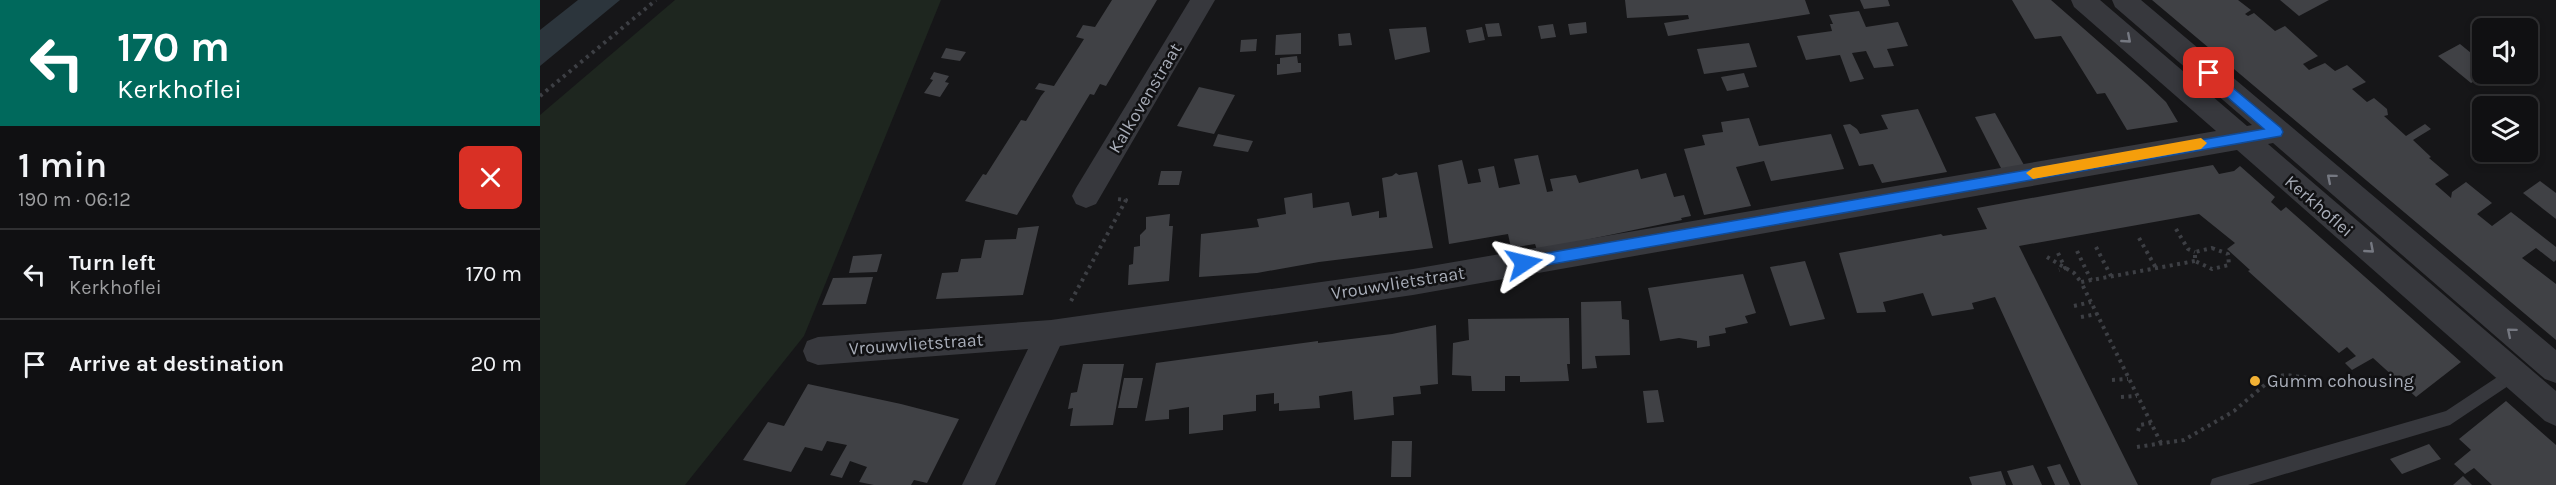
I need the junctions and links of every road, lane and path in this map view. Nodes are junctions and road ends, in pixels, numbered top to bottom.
1 (656, 0) edge
2 (1203, 0) edge
3 (2083, 0) edge
4 (2124, 0) edge
5 (540, 96) edge
6 (2276, 132) junction
7 (2239, 137) junction
8 (1086, 196) joint
9 (2175, 229) dead end
10 (2139, 238) dead end
11 (2096, 247) dead end
12 (2077, 251) dead end
13 (2195, 252) junction
14 (2058, 253) dead end
15 (2047, 257) dead end
16 (2195, 261) junction
17 (2065, 268) junction
18 (2156, 268) junction
19 (2059, 270) dead end
20 (2111, 276) junction
21 (2091, 280) junction
22 (2081, 282) junction
23 (2091, 302) junction
24 (2074, 306) dead end
25 (2097, 314) junction
26 (2081, 317) dead end
27 (1051, 334) junction
28 (818, 351) dead end
29 (2556, 369) edge
30 (2514, 373) junction
31 (2128, 379) junction
32 (2318, 379) dead end
33 (2112, 380) dead end
34 (2137, 396) junction
35 (2121, 397) dead end
36 (2556, 411) edge
37 (2151, 423) junction
38 (2138, 431) dead end
39 (2161, 443) junction
40 (2138, 447) dead end
41 (978, 485) edge
42 (2218, 485) edge

1 - 5 path
2 - 8 street, Kalkovenstraat
3 -> 7 street, Kerkhoflei
4 - 6 street, Kerkhoflei
6 - 7 street, Vrouwvlietstraat
29 -> 6 street, Kerkhoflei
7 - 27 street, Vrouwvlietstraat
7 -> 30 street, Kerkhoflei
8 - 27 path
9 - 13 path
10 - 18 path
11 - 20 path
12 - 21 path
13 - 16 path
13 - 16 path
14 - 17 path
15 - 17 path
16 - 18 path
17 - 19 path
17 - 22 path
18 - 20 path
20 - 21 path
21 - 22 path
22 - 23 path
23 - 24 path
23 - 25 path
25 - 26 path
25 - 31 path
27 - 28 street, Vrouwvlietstraat
27 - 41 street
30 - 36 street, Kerkhoflei
30 - 42 lane
31 - 33 path
31 - 34 path
32 - 39 path
34 - 35 path
34 - 37 path
37 - 38 path
37 - 39 path
39 - 40 path

